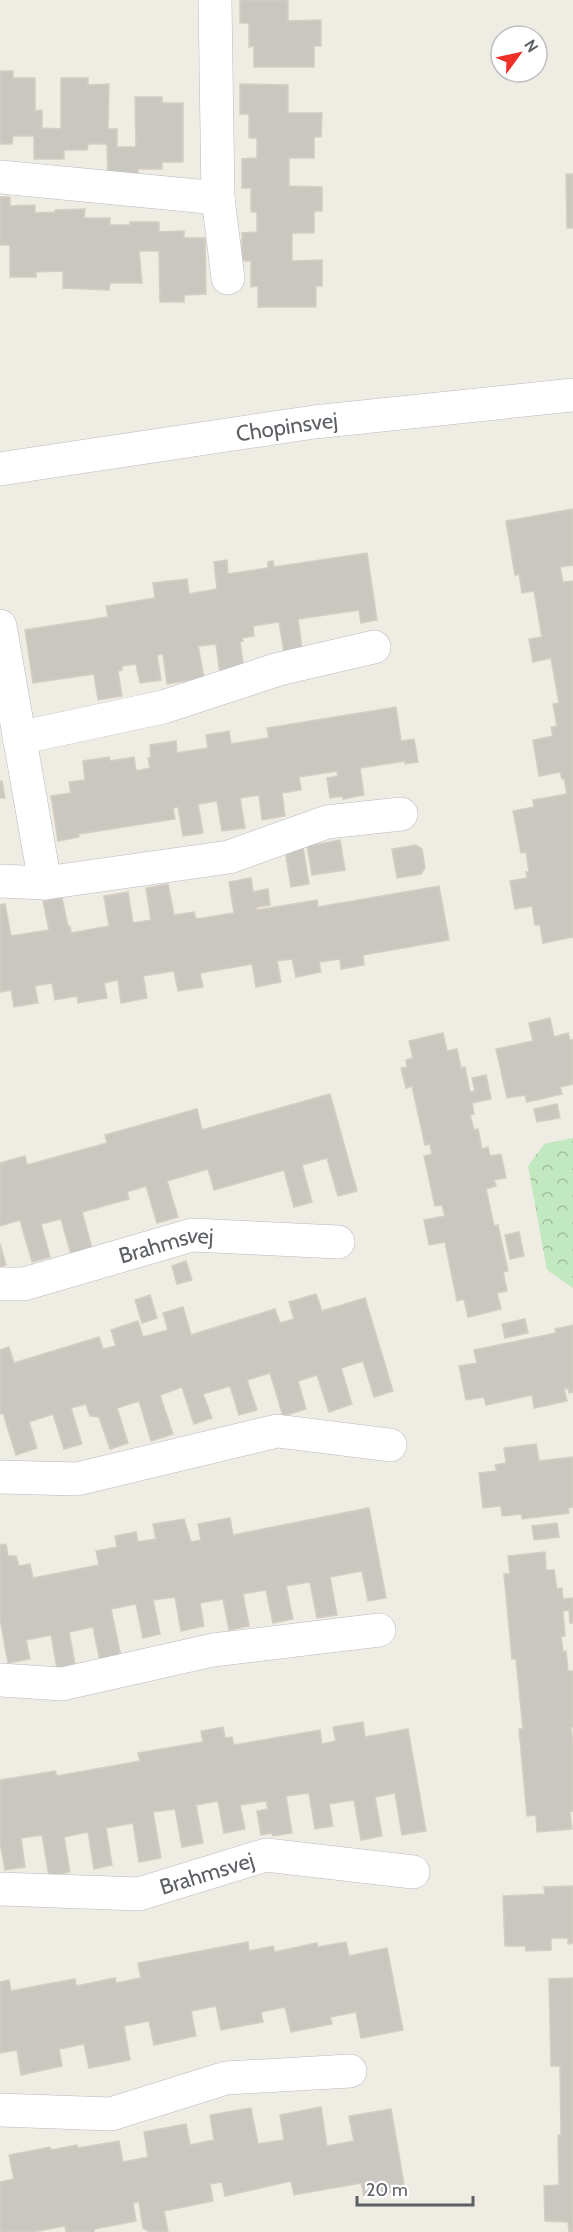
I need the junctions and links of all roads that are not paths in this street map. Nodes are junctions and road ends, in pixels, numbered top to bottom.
1 (215, 0) edge
2 (0, 177) edge
3 (218, 198) junction
4 (228, 278) dead end
5 (573, 395) edge
6 (0, 469) edge
7 (0, 626) edge
8 (374, 647) dead end
9 (19, 738) junction
10 (401, 814) dead end
11 (0, 881) edge
12 (45, 883) junction
13 (338, 1242) dead end
14 (0, 1284) edge
15 (390, 1445) dead end
16 (0, 1477) edge
17 (379, 1630) dead end
18 (0, 1680) edge
19 (412, 1872) dead end
20 (0, 1889) edge
21 (350, 2071) dead end
22 (0, 2110) edge

1 - 3 street
2 - 3 street
3 - 4 street
5 - 6 street, Chopinsvej
7 - 9 street
8 - 9 street
9 - 12 street
10 - 12 street
11 - 12 street
13 - 14 street, Brahmsvej
15 - 16 street
17 - 18 street
19 - 20 street, Brahmsvej
21 - 22 street

